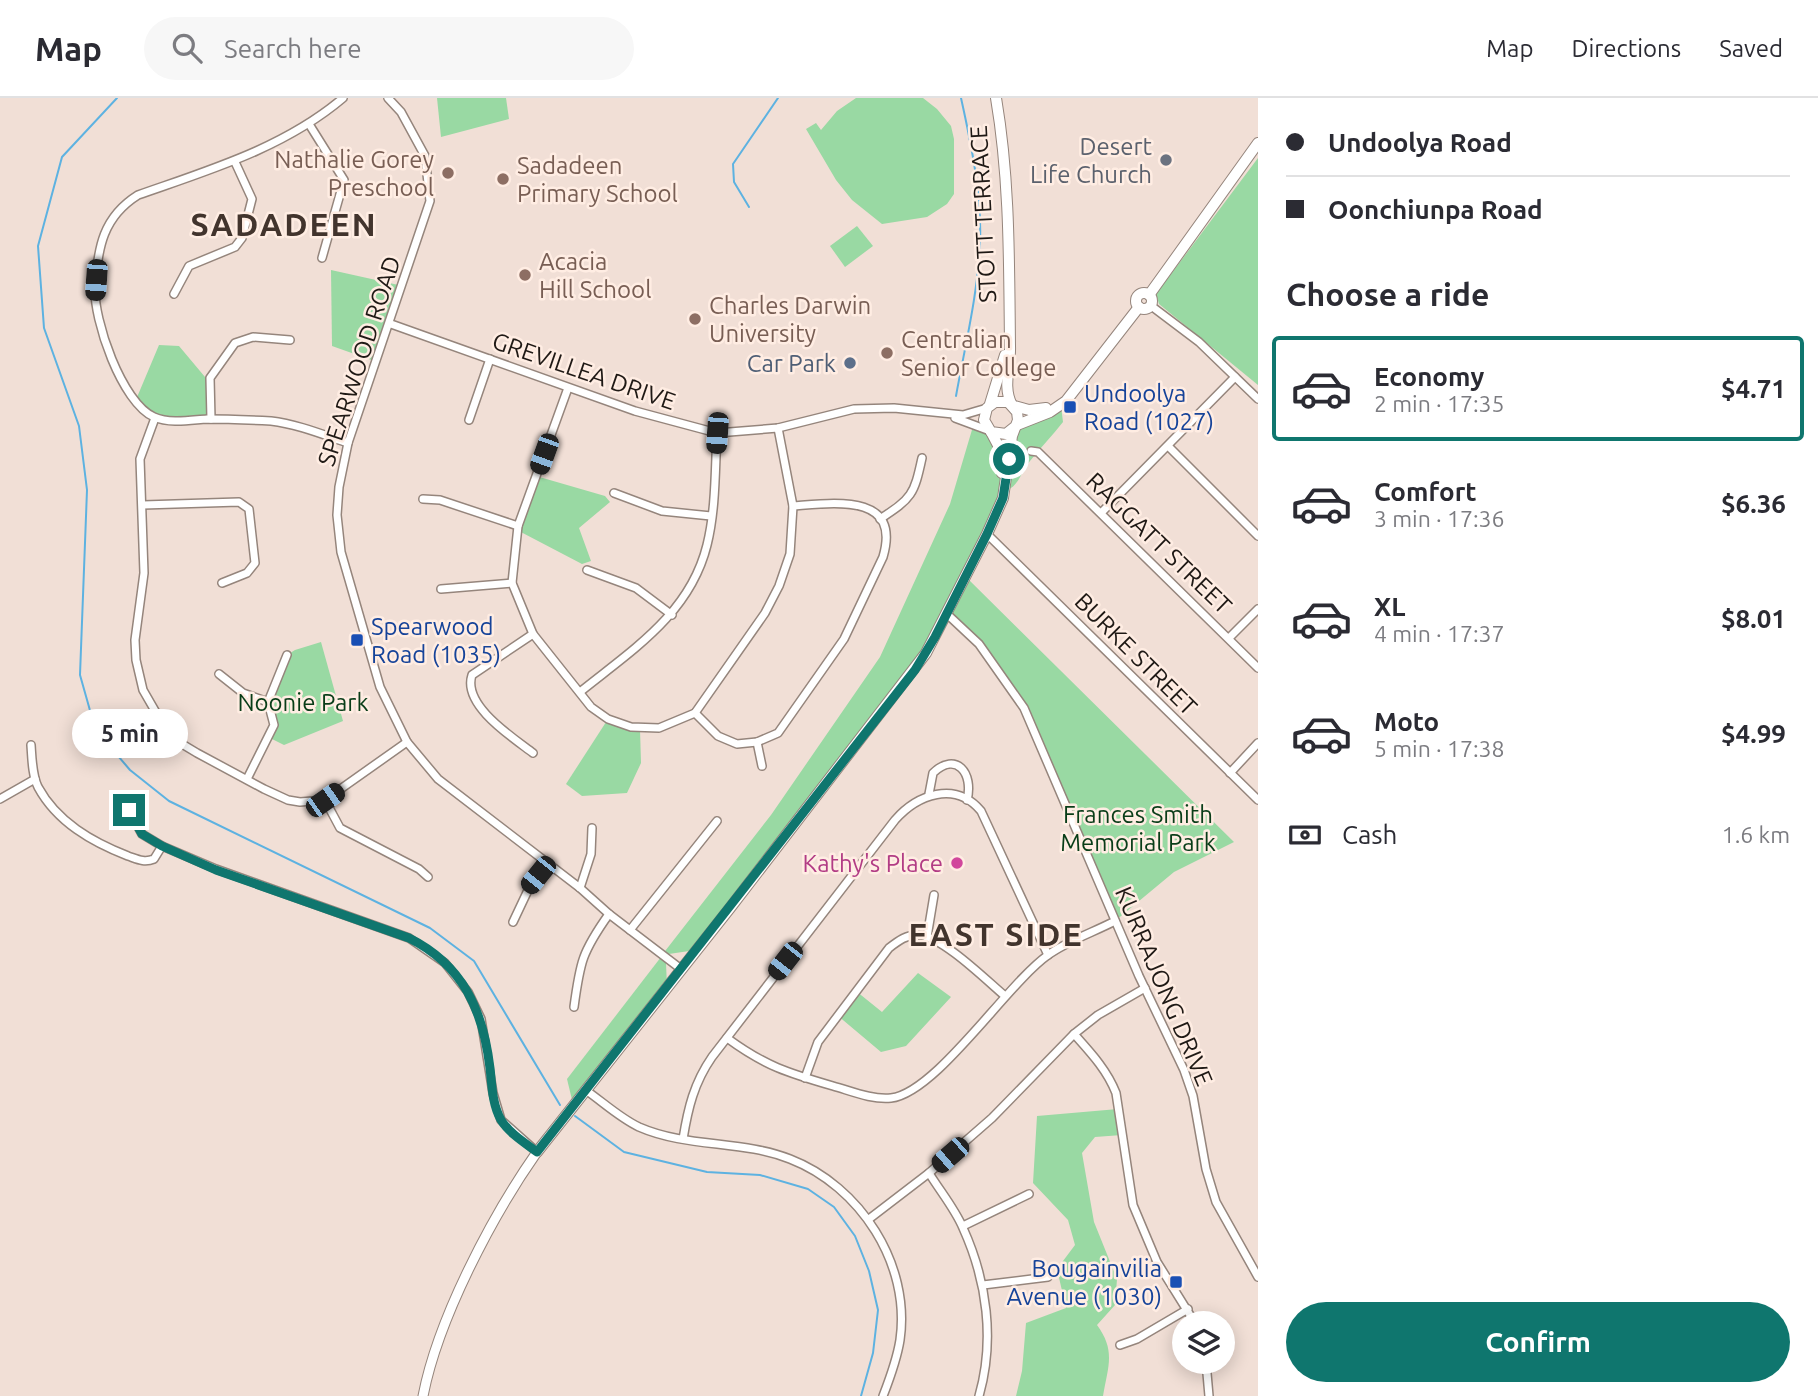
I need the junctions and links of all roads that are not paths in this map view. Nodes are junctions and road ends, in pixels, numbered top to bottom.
1 (343, 98) edge
2 (388, 98) edge
3 (996, 98) edge
4 (309, 124) junction
5 (1258, 143) edge
6 (235, 162) junction
7 (322, 258) dead end
8 (174, 294) dead end
9 (1146, 302) junction
10 (391, 324) junction
11 (1010, 327) junction
12 (290, 340) dead end
13 (490, 359) junction
14 (1235, 377) junction
15 (568, 387) junction
16 (1076, 389) junction
17 (1258, 399) edge
18 (1013, 405) junction
19 (988, 407) junction
20 (934, 412) junction
21 (155, 418) junction
22 (211, 419) junction
23 (470, 419) dead end
24 (1016, 426) junction
25 (778, 428) junction
26 (991, 431) junction
27 (717, 433) junction
28 (348, 443) junction
29 (1168, 446) junction
30 (1031, 450) dead end
31 (922, 458) dead end
32 (614, 493) dead end
33 (422, 499) dead end
34 (143, 505) junction
35 (793, 506) junction
36 (1101, 513) junction
37 (996, 515) junction
38 (711, 516) junction
39 (880, 519) junction
40 (518, 526) junction
41 (987, 534) junction
42 (1258, 536) edge
43 (587, 570) dead end
44 (222, 583) dead end
45 (512, 583) junction
46 (441, 589) dead end
47 (1258, 609) edge
48 (947, 614) junction
49 (672, 615) junction
50 (533, 634) junction
51 (1229, 638) junction
52 (287, 655) dead end
53 (1258, 668) edge
54 (219, 674) dead end
55 (580, 692) junction
56 (268, 702) junction
57 (695, 713) junction
58 (407, 742) junction
59 (757, 742) junction
60 (1258, 743) edge
61 (30, 745) dead end
62 (533, 753) dead end
63 (762, 766) dead end
64 (1230, 773) junction
65 (35, 779) junction
66 (247, 779) junction
67 (929, 794) junction
68 (0, 799) edge
69 (325, 800) junction
70 (967, 800) junction
71 (1258, 800) edge
72 (129, 810) dead end
73 (717, 821) dead end
74 (592, 828) dead end
75 (162, 846) junction
76 (547, 864) junction
77 (428, 877) dead end
78 (580, 888) junction
79 (934, 895) dead end
80 (609, 914) junction
81 (1115, 921) junction
82 (513, 922) dead end
83 (630, 930) junction
84 (927, 937) junction
85 (1048, 955) junction
86 (681, 969) junction
87 (1145, 988) junction
88 (1006, 996) junction
89 (574, 1007) dead end
90 (1074, 1034) junction
91 (727, 1038) junction
92 (805, 1078) junction
93 (587, 1091) junction
94 (683, 1139) junction
95 (537, 1152) junction
96 (929, 1173) junction
97 (1028, 1195) dead end
98 (869, 1219) junction
99 (963, 1226) junction
100 (1048, 1277) dead end
101 (1258, 1277) edge
102 (983, 1285) junction
103 (1188, 1309) joint
104 (1120, 1345) dead end
105 (1207, 1374) edge
106 (423, 1396) edge
107 (883, 1396) edge
108 (979, 1396) edge
109 (1209, 1396) edge

1 - 4 street
2 - 10 street, SPEARWOOD ROAD
3 - 11 main road, STOTT TERRACE
4 - 6 street
4 - 7 street
5 - 9 main road
6 - 8 street
6 - 21 street
9 - 14 street
9 - 16 main road
10 - 13 street, GREVILLEA DRIVE
10 - 28 street, SPEARWOOD ROAD
11 - 18 main road, STOTT TERRACE
11 - 19 main road, STOTT TERRACE
12 - 22 street
13 - 15 street, GREVILLEA DRIVE
13 - 23 street
14 - 17 street
14 - 29 street
15 - 27 street, GREVILLEA DRIVE
15 - 40 street
16 - 18 main road
16 - 24 main road
18 - 19 main road
18 - 24 main road
19 - 20 street, GREVILLEA DRIVE
19 - 26 main road
20 - 25 street, GREVILLEA DRIVE
20 - 26 street, GREVILLEA DRIVE
21 - 22 street
21 - 34 street
22 - 28 street
24 - 26 main road
24 - 37 main road
25 - 27 street, GREVILLEA DRIVE
25 - 35 street
26 - 37 main road
27 - 38 street
28 - 58 street, SPEARWOOD ROAD
29 - 36 street
29 - 42 street
30 - 36 street, RAGGATT STREET
31 - 39 street
32 - 38 street
33 - 40 street
34 - 44 street
34 - 66 street
35 - 39 street
35 - 57 street
36 - 51 street, RAGGATT STREET
37 - 41 main road
38 - 49 street
39 - 59 street
40 - 45 street
41 - 48 main road
41 - 64 street, BURKE STREET
43 - 49 street
45 - 46 street
45 - 50 street
47 - 51 street
48 - 81 street, KURRAJONG DRIVE
48 - 86 main road
49 - 55 street
50 - 55 street
50 - 62 street
51 - 53 street, RAGGATT STREET
52 - 56 street
54 - 56 street
55 - 57 street
56 - 66 street
57 - 59 street
58 - 69 street
58 - 76 street, SPEARWOOD ROAD
59 - 63 street
60 - 64 street
61 - 65 street
64 - 71 street, BURKE STREET
65 - 68 street
65 - 75 street
66 - 69 street
67 - 70 street
67 - 70 street
67 - 91 street
69 - 77 street
70 - 85 street
72 - 75 street
73 - 83 street
74 - 78 street
75 - 95 street
76 - 78 street, SPEARWOOD ROAD
76 - 82 street
78 - 80 street, SPEARWOOD ROAD
79 - 84 street
80 - 83 street, SPEARWOOD ROAD
80 - 89 street
81 - 85 street
81 - 87 street, KURRAJONG DRIVE
83 - 86 street, SPEARWOOD ROAD
84 - 88 street
84 - 92 street
85 - 88 street
86 - 93 main road
87 - 90 street
87 - 101 street, KURRAJONG DRIVE
88 - 92 street
90 - 96 street
90 - 103 street
91 - 92 street
91 - 94 street
93 - 94 street
93 - 95 main road
94 - 98 street
95 - 106 street
96 - 98 street
96 - 99 street
97 - 99 street
98 - 107 street
99 - 102 street
100 - 102 street
102 - 108 street
103 - 104 street
105 - 109 street

